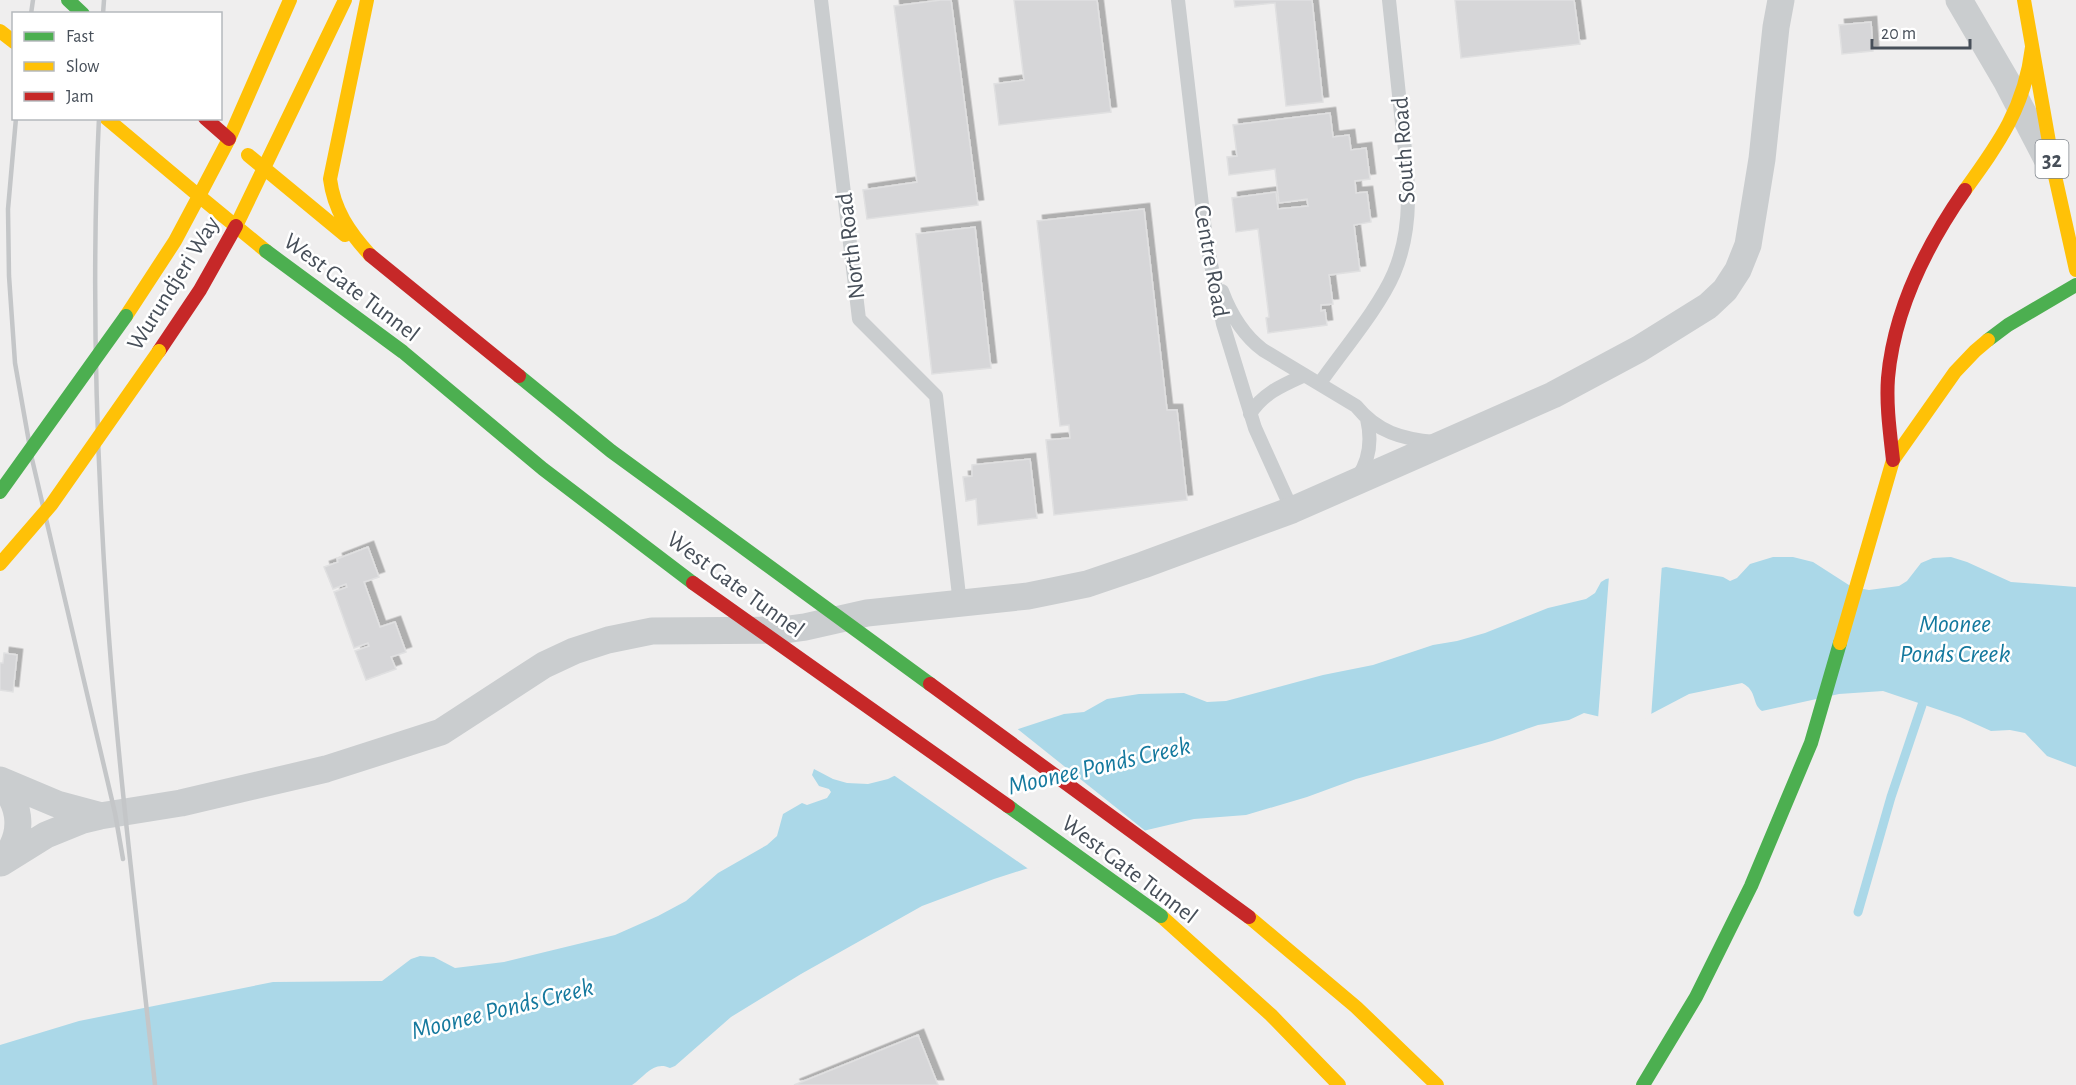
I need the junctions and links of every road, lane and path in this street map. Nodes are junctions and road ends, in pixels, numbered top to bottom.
1 (68, 0) edge
2 (290, 0) edge
3 (345, 0) edge
4 (367, 0) edge
5 (821, 0) edge
6 (1178, 0) edge
7 (1389, 0) edge
8 (1781, 0) edge
9 (1959, 0) edge
10 (2024, 0) edge
11 (81, 12) edge
12 (0, 31) edge
13 (12, 40) edge
14 (2032, 47) junction
15 (2018, 104) junction
16 (108, 120) edge
17 (207, 120) edge
18 (229, 139) junction
19 (264, 170) junction
20 (2055, 176) junction
21 (199, 196) junction
22 (236, 226) junction
23 (1206, 239) junction
24 (370, 255) junction
25 (2076, 270) edge
26 (2076, 285) edge
27 (1305, 375) junction
28 (1320, 383) junction
29 (1250, 414) junction
30 (1367, 419) junction
31 (1446, 443) junction
32 (1893, 460) junction
33 (1354, 483) junction
34 (0, 492) edge
35 (1292, 510) junction
36 (0, 564) edge
37 (960, 603) junction
38 (0, 782) edge
39 (100, 816) junction
40 (1, 863) edge
41 (1339, 1085) edge
42 (1437, 1085) edge
43 (1643, 1085) edge

1 - 11 main road
2 - 18 main road, Wurundjeri Way
3 - 19 main road, Wurundjeri Way
4 - 24 main road
5 - 37 lane, North Road
6 - 23 lane, Centre Road
7 - 28 lane, South Road
8 - 31 street
9 - 15 street
10 - 14 main road, 32
12 - 13 main road
14 - 15 main road
14 - 20 main road, 32
15 - 20 street
15 - 32 main road
16 - 21 main road, West Gate Tunnel
17 - 18 main road, West Gate Tunnel
18 - 19 main road, West Gate Tunnel
18 - 21 main road, Wurundjeri Way
19 - 22 main road, Wurundjeri Way
19 - 24 main road, West Gate Tunnel
20 - 25 main road, 32
21 - 22 main road, West Gate Tunnel
21 - 34 main road, Wurundjeri Way, bridge
22 - 36 main road, Wurundjeri Way, bridge
22 - 41 main road, West Gate Tunnel, bridge
23 - 27 lane
23 - 29 lane, Centre Road
24 - 42 main road, West Gate Tunnel, bridge
26 - 32 main road
27 - 28 lane
27 - 29 lane
28 - 30 lane
29 - 35 lane, Centre Road
30 - 31 lane
30 - 33 lane
31 - 33 street
32 - 43 main road
33 - 35 street
35 - 37 street
37 - 39 street
38 - 39 street
38 - 40 street
39 - 40 street

